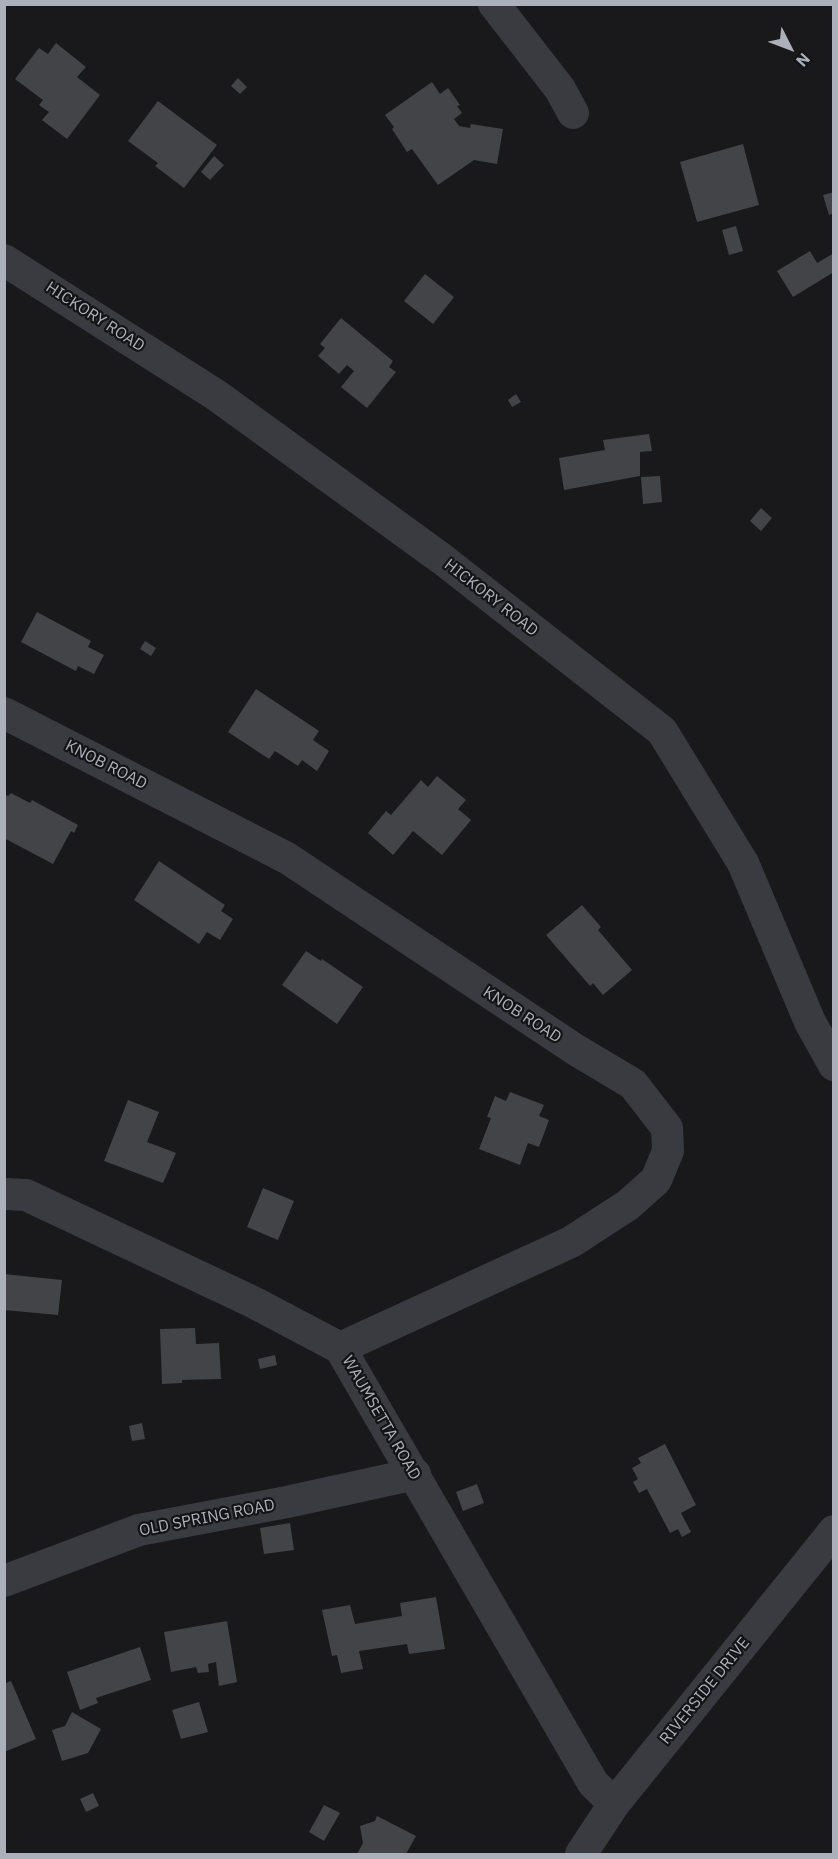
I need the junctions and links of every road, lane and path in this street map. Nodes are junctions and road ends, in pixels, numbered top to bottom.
1 (494, 4) edge
2 (573, 112) dead end
3 (4, 260) edge
4 (4, 713) edge
5 (834, 1065) edge
6 (4, 1194) edge
7 (340, 1347) junction
8 (415, 1474) junction
9 (834, 1531) edge
10 (4, 1581) edge
11 (614, 1804) junction
12 (581, 1854) edge

1 - 2 street
3 - 5 street, HICKORY ROAD
4 - 7 street, KNOB ROAD
6 - 7 street, WAUMSETTA ROAD
7 - 8 street, WAUMSETTA ROAD
8 - 10 street, OLD SPRING ROAD
8 - 11 street, WAUMSETTA ROAD
9 - 11 street, RIVERSIDE DRIVE
11 - 12 street, RIVERSIDE DRIVE

